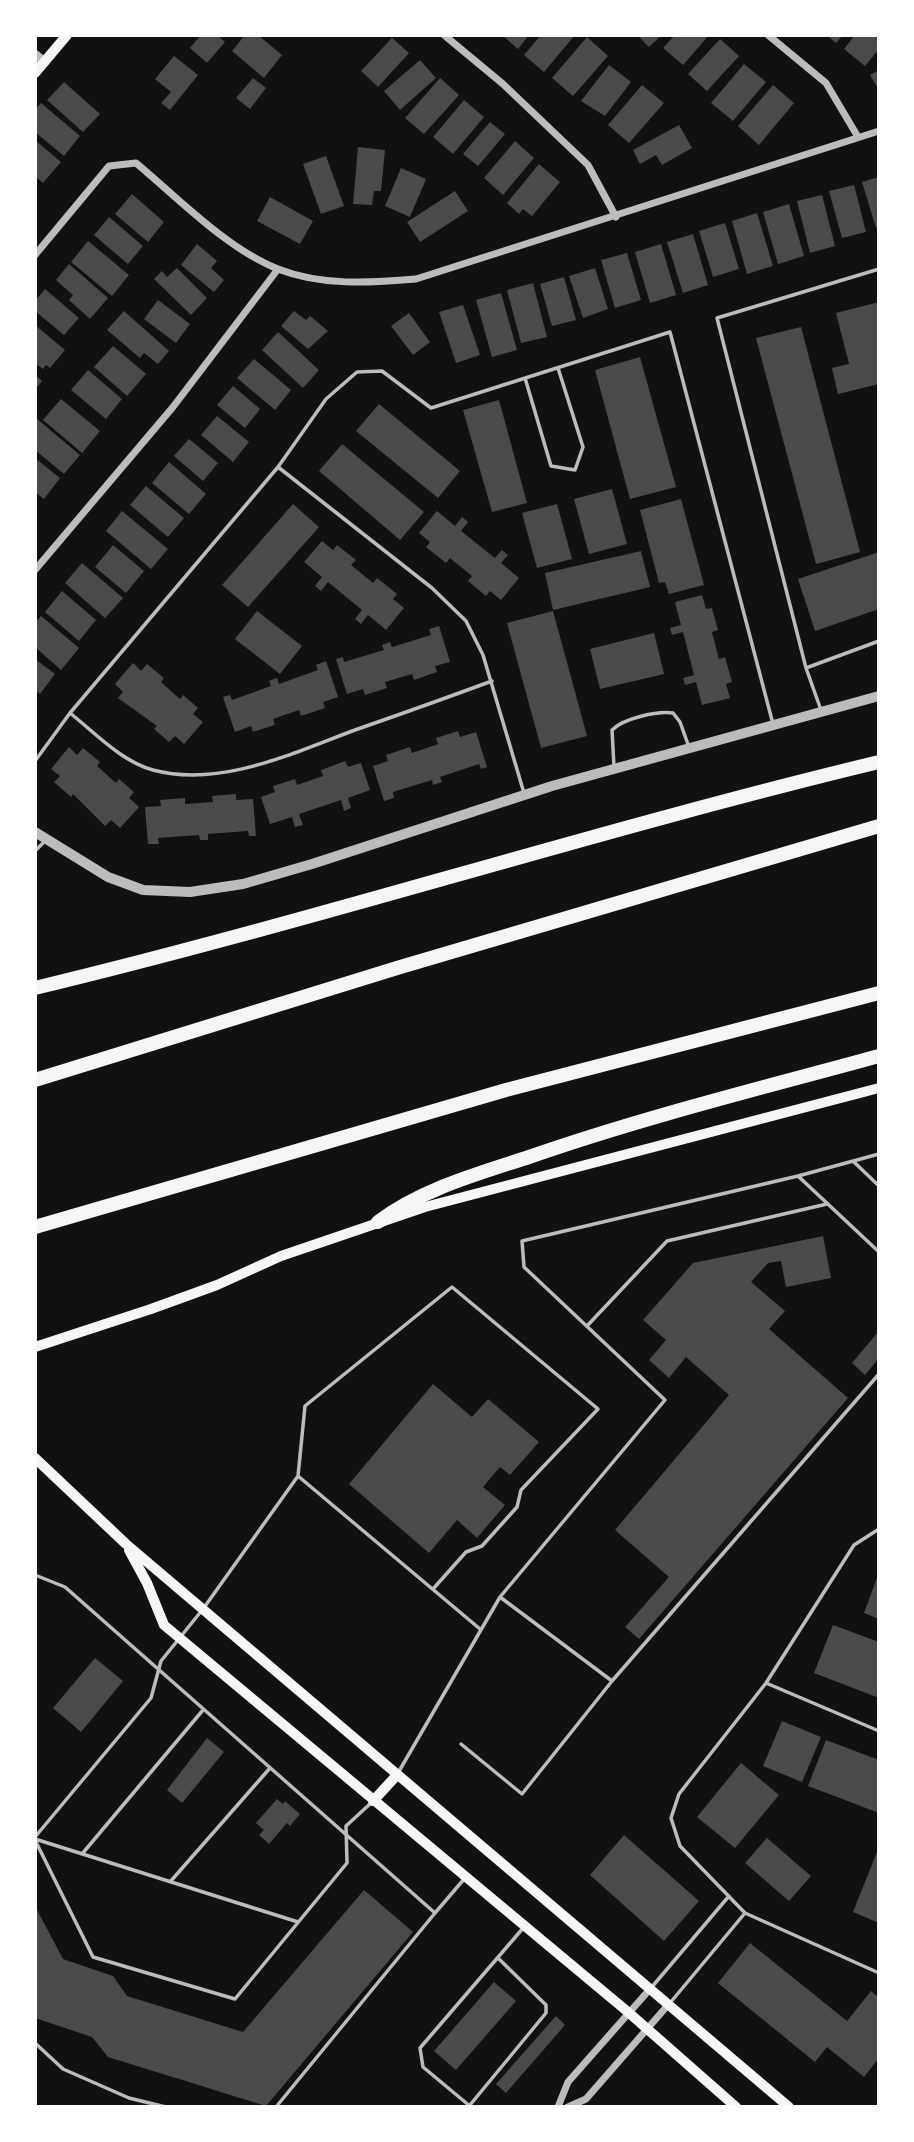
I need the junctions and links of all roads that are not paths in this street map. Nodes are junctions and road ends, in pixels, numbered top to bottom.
1 (67, 35) edge
2 (444, 35) edge
3 (768, 35) edge
4 (39, 59) edge
5 (35, 73) edge
6 (879, 131) edge
7 (858, 137) junction
8 (615, 217) junction
9 (35, 255) edge
10 (278, 269) junction
11 (879, 269) edge
12 (558, 368) junction
13 (525, 378) junction
14 (278, 467) junction
15 (35, 570) edge
16 (879, 641) edge
17 (806, 668) junction
18 (492, 681) junction
19 (879, 696) edge
20 (822, 712) junction
21 (70, 713) junction
22 (774, 726) junction
23 (689, 749) junction
24 (35, 761) edge
25 (879, 762) edge
26 (614, 769) junction
27 (525, 795) junction
28 (879, 826) edge
29 (35, 832) edge
30 (47, 840) junction
31 (35, 851) edge
32 (35, 988) edge
33 (879, 993) edge
34 (854, 999) junction
35 (879, 1003) edge
36 (879, 1056) edge
37 (35, 1080) edge
38 (879, 1088) edge
39 (879, 1154) edge
40 (854, 1162) junction
41 (798, 1176) junction
42 (879, 1186) edge
43 (827, 1204) junction
44 (378, 1222) junction
45 (35, 1227) edge
46 (879, 1252) edge
47 (587, 1326) junction
48 (35, 1346) edge
49 (879, 1374) edge
50 (35, 1451) edge
51 (35, 1458) edge
52 (45, 1470) junction
53 (298, 1476) junction
54 (879, 1529) edge
55 (126, 1544) junction
56 (35, 1575) edge
57 (433, 1589) junction
58 (500, 1597) junction
59 (202, 1609) junction
60 (480, 1629) junction
61 (178, 1637) junction
62 (158, 1670) junction
63 (612, 1681) junction
64 (766, 1683) junction
65 (203, 1710) junction
66 (879, 1731) edge
67 (461, 1744) dead end
68 (270, 1768) junction
69 (397, 1775) junction
70 (373, 1801) junction
71 (346, 1836) junction
72 (35, 1839) edge
73 (82, 1854) junction
74 (465, 1878) junction
75 (170, 1882) junction
76 (729, 1896) junction
77 (435, 1913) junction
78 (745, 1913) junction
79 (298, 1923) junction
80 (524, 1927) junction
81 (498, 1958) junction
82 (879, 1973) edge
83 (650, 1989) junction
84 (668, 2005) junction
85 (628, 2012) junction
86 (647, 2029) junction
87 (35, 2043) edge
88 (470, 2106) edge
89 (166, 2107) edge
90 (276, 2107) edge
91 (558, 2107) edge
92 (568, 2107) edge
93 (736, 2107) edge
94 (789, 2107) edge

1 - 4 main road
2 - 8 street
3 - 7 street
4 - 5 main road
6 - 7 street
7 - 8 street
8 - 10 street
9 - 10 street
10 - 15 street
11 - 17 lane
12 - 13 lane
12 - 13 lane
12 - 22 lane
13 - 14 lane
14 - 18 lane
14 - 21 lane
16 - 17 lane
17 - 20 lane
18 - 21 lane
18 - 27 lane
19 - 20 street
20 - 22 street
21 - 24 lane
22 - 23 street
23 - 26 street
23 - 26 lane
25 - 32 highway
26 - 27 street
27 - 30 street
28 - 37 highway
29 - 30 street
30 - 31 lane
33 - 34 highway
34 - 35 highway
34 - 45 highway
36 - 44 highway
38 - 44 main road
39 - 40 lane
40 - 41 lane
40 - 42 lane
41 - 43 lane
41 - 47 lane
43 - 46 lane
43 - 47 lane
44 - 48 main road
47 - 58 lane
49 - 63 lane
50 - 52 main road
51 - 52 main road
52 - 55 main road
53 - 57 lane
53 - 57 lane
53 - 59 lane
54 - 64 lane
55 - 59 main road
55 - 61 main road
56 - 62 lane
57 - 60 lane
58 - 60 lane
58 - 63 lane
59 - 61 lane
59 - 69 main road
60 - 69 lane
61 - 62 lane
61 - 70 main road
62 - 65 lane
62 - 72 lane
63 - 67 lane
64 - 66 lane
64 - 76 lane
65 - 68 lane
65 - 73 lane
68 - 71 lane
68 - 75 lane
69 - 70 main road
69 - 83 main road
70 - 71 lane
70 - 74 main road
71 - 77 lane
71 - 79 lane
72 - 73 lane
72 - 79 lane
73 - 75 lane
74 - 77 lane
74 - 80 main road
75 - 79 lane
76 - 78 lane
76 - 83 lane
77 - 90 lane
78 - 82 lane
78 - 84 lane
80 - 81 lane
80 - 85 main road
81 - 88 lane
81 - 88 lane
83 - 84 main road
83 - 85 street
84 - 86 street
84 - 94 main road
85 - 86 main road
85 - 91 street
86 - 92 street
86 - 93 main road
87 - 89 lane

